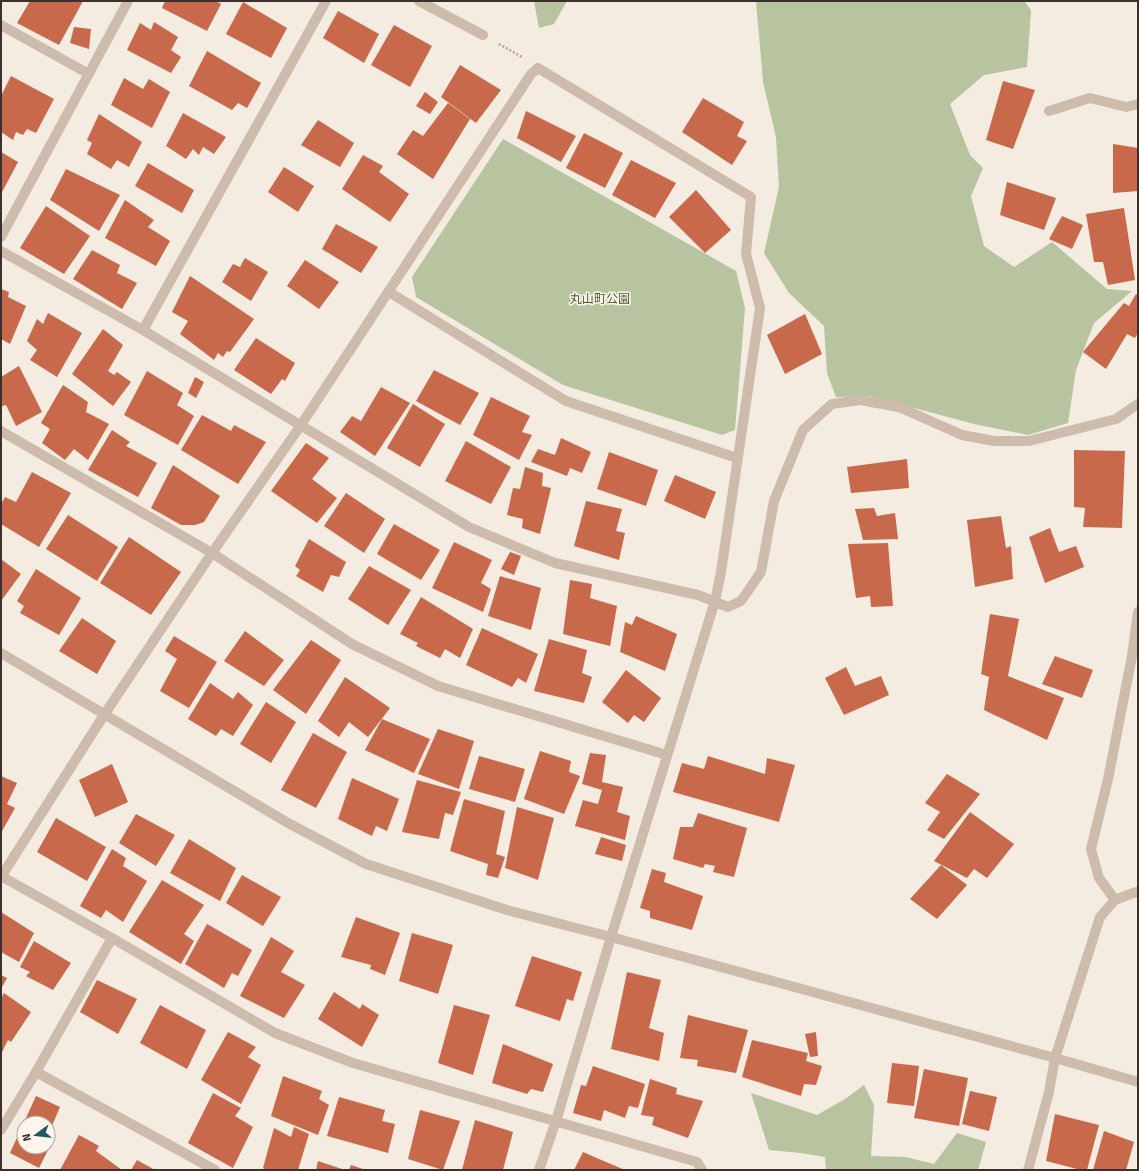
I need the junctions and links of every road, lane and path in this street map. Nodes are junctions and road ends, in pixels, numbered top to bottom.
1 (128, 1) edge
2 (326, 1) edge
3 (419, 1) edge
4 (1, 25) edge
5 (483, 35) joint
6 (538, 68) junction
7 (89, 74) junction
8 (1138, 104) edge
9 (1049, 111) dead end
10 (1, 237) edge
11 (1, 251) edge
12 (389, 292) junction
13 (143, 330) junction
14 (1138, 404) edge
15 (301, 426) junction
16 (1, 430) edge
17 (737, 458) junction
18 (212, 553) junction
19 (715, 601) junction
20 (1138, 612) edge
21 (1, 653) edge
22 (104, 715) junction
23 (667, 755) junction
24 (1, 877) edge
25 (1138, 892) edge
26 (1115, 900) junction
27 (612, 937) junction
28 (112, 938) junction
29 (1055, 1058) junction
30 (36, 1072) junction
31 (1138, 1082) edge
32 (556, 1121) junction
33 (1, 1130) edge
34 (215, 1170) edge
35 (540, 1170) edge
36 (702, 1170) edge
37 (1028, 1170) edge

1 - 7 street
2 - 13 street
3 - 5 street
4 - 7 street
5 - 6 path
6 - 12 street
6 - 17 street
7 - 10 street
8 - 9 street
11 - 13 street
12 - 15 street
12 - 17 street
13 - 15 street
14 - 19 street
15 - 18 street
15 - 19 street
16 - 18 street
17 - 19 street
18 - 22 street
18 - 23 street
19 - 23 street
20 - 26 street
21 - 22 street
22 - 24 street
22 - 27 street
23 - 27 street
24 - 28 street
25 - 26 street
26 - 29 street
27 - 29 street
27 - 32 street
28 - 30 street
28 - 32 street
29 - 31 street
29 - 37 street
30 - 33 street
30 - 34 street
32 - 35 street
32 - 36 street

